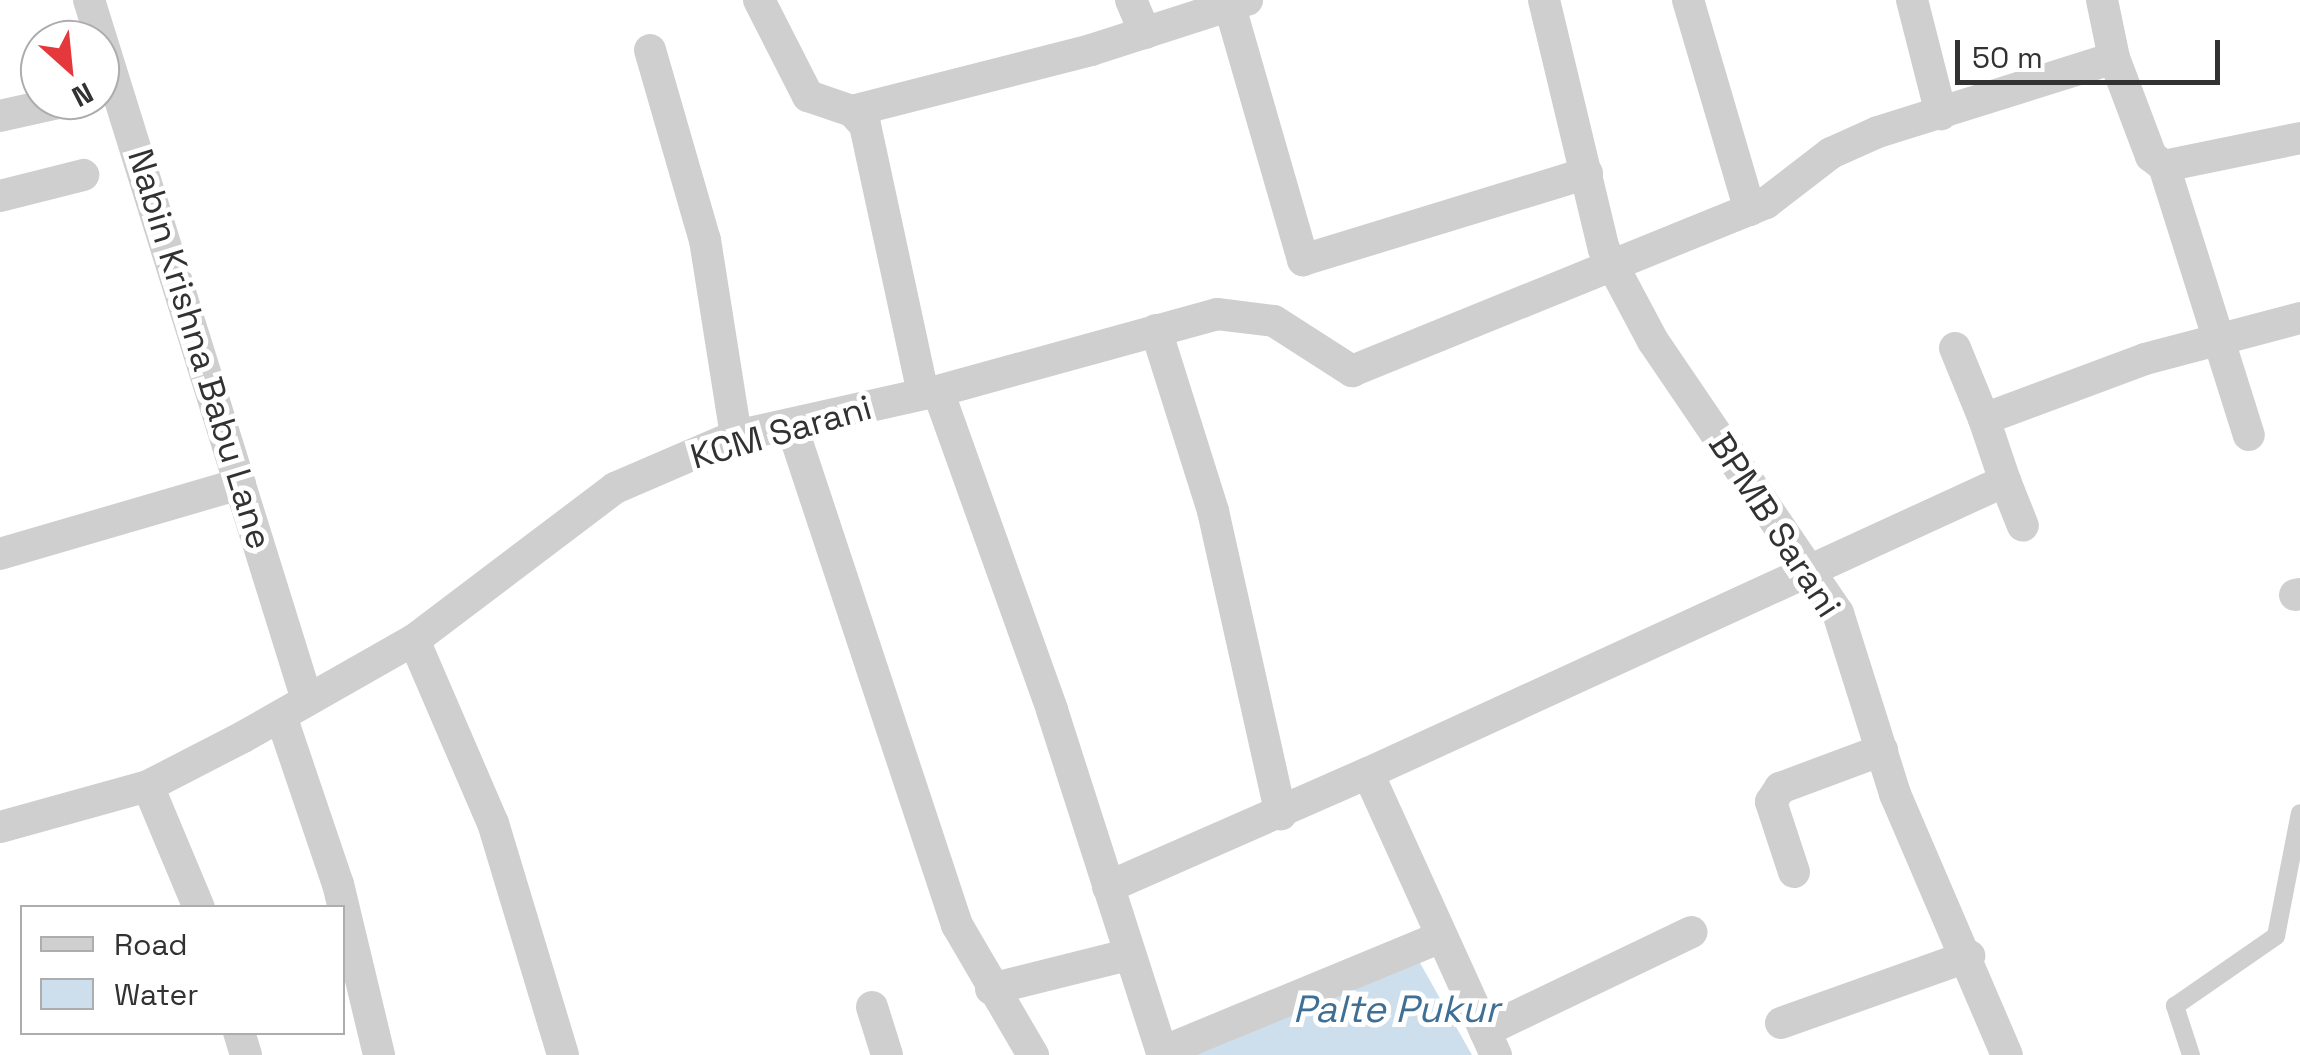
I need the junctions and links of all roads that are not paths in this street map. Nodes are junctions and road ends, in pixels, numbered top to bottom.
1 (759, 0) edge
2 (1131, 0) edge
3 (1544, 0) edge
4 (1688, 0) edge
5 (1912, 0) edge
6 (2102, 0) edge
7 (1235, 2) edge
8 (1145, 32) junction
9 (650, 50) dead end
10 (2114, 58) junction
11 (852, 110) junction
12 (1940, 114) junction
13 (120, 120) edge
14 (2300, 138) edge
15 (2164, 166) junction
16 (1587, 173) junction
17 (83, 175) dead end
18 (0, 196) edge
19 (1750, 210) junction
20 (1613, 266) junction
21 (2300, 318) edge
22 (1156, 330) junction
23 (2220, 340) junction
24 (1955, 348) dead end
25 (930, 392) junction
26 (1984, 419) junction
27 (791, 424) junction
28 (2249, 435) dead end
29 (736, 436) junction
30 (2006, 481) junction
31 (240, 484) junction
32 (2024, 526) dead end
33 (0, 554) edge
34 (1809, 570) junction
35 (414, 640) junction
36 (294, 708) junction
37 (1882, 750) junction
38 (1368, 773) junction
39 (148, 786) junction
40 (2300, 813) edge
41 (1281, 814) junction
42 (0, 828) edge
43 (1794, 872) dead end
44 (1108, 886) junction
45 (198, 905) edge
46 (343, 905) edge
47 (345, 913) edge
48 (1692, 932) dead end
49 (1441, 936) junction
50 (1126, 955) junction
51 (1969, 956) junction
52 (991, 989) junction
53 (872, 1007) dead end
54 (1781, 1023) dead end
55 (1491, 1043) edge
56 (1163, 1054) edge
57 (379, 1055) edge
58 (562, 1055) edge
59 (887, 1055) edge
60 (1033, 1055) edge
61 (2006, 1055) edge
62 (2191, 1055) edge

1 - 11 street
2 - 8 street
3 - 16 street, BPMB Sarani
4 - 19 street
5 - 12 street
6 - 10 street
7 - 8 street
7 - 16 street
8 - 11 street
9 - 29 street
10 - 12 street
10 - 15 street
11 - 25 street
12 - 19 street
13 - 31 street, Nabin Krishna Babu Lane
14 - 15 street
15 - 23 street
16 - 20 street, BPMB Sarani
17 - 18 street
19 - 20 street
20 - 22 street, KCM Sarani
20 - 34 street, BPMB Sarani
21 - 23 street
22 - 25 street, KCM Sarani
22 - 41 street
23 - 26 street
23 - 28 street
24 - 26 street
25 - 27 street, KCM Sarani
25 - 44 street
26 - 30 street
27 - 29 street, KCM Sarani
27 - 52 street
29 - 35 street, KCM Sarani
30 - 32 street
30 - 34 street
31 - 33 street
31 - 36 street, Nabin Krishna Babu Lane
34 - 37 street, BPMB Sarani
34 - 38 street
35 - 36 street, KCM Sarani
35 - 58 street
36 - 39 street, KCM Sarani
36 - 46 street, Nabin Krishna Babu Lane
37 - 43 street
37 - 51 street, BPMB Sarani
38 - 41 street
38 - 49 street
39 - 42 street, KCM Sarani
39 - 45 street
40 - 62 lane
41 - 44 street
44 - 50 street
47 - 57 street, Nabin Krishna Babu Lane
48 - 55 street
49 - 55 street
49 - 56 street
50 - 52 street
50 - 56 street
51 - 54 street
51 - 61 street, BPMB Sarani
52 - 60 street
53 - 59 street

